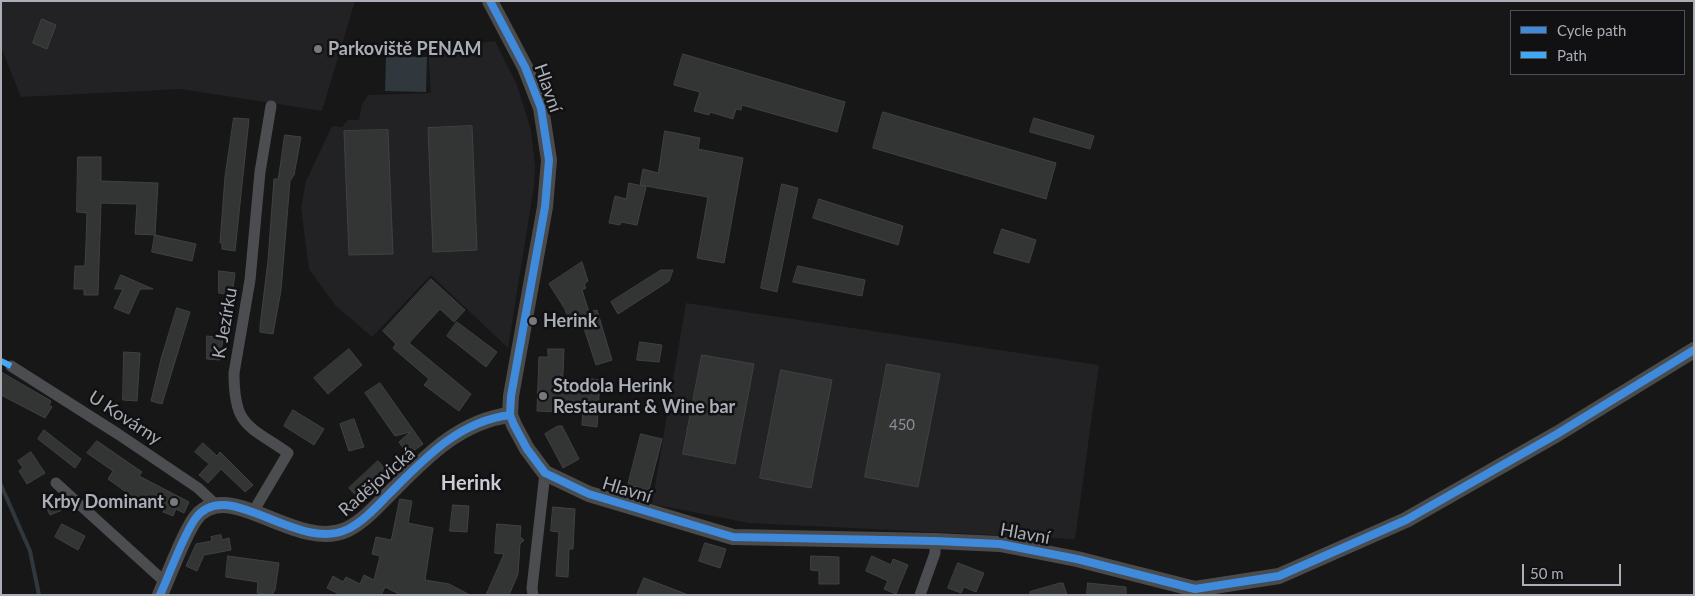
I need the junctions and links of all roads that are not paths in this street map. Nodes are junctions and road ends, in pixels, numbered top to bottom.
1 (490, 1) edge
2 (271, 106) dead end
3 (1694, 350) edge
4 (12, 366) dead end
5 (510, 415) junction
6 (545, 473) junction
7 (56, 483) dead end
8 (216, 505) junction
9 (253, 512) junction
10 (935, 540) junction
11 (163, 588) edge
12 (1197, 592) edge
13 (533, 595) edge
14 (920, 595) edge

1 - 5 street, Hlavní
2 - 9 street, K Jezírku
3 - 12 street
4 - 8 street, U Kovárny
5 - 6 street, Hlavní
5 - 9 street, Radějovická
6 - 10 street, Hlavní
6 - 13 street
7 - 11 street
8 - 9 street, Radějovická
8 - 11 street
10 - 12 street, Hlavní
10 - 14 street

